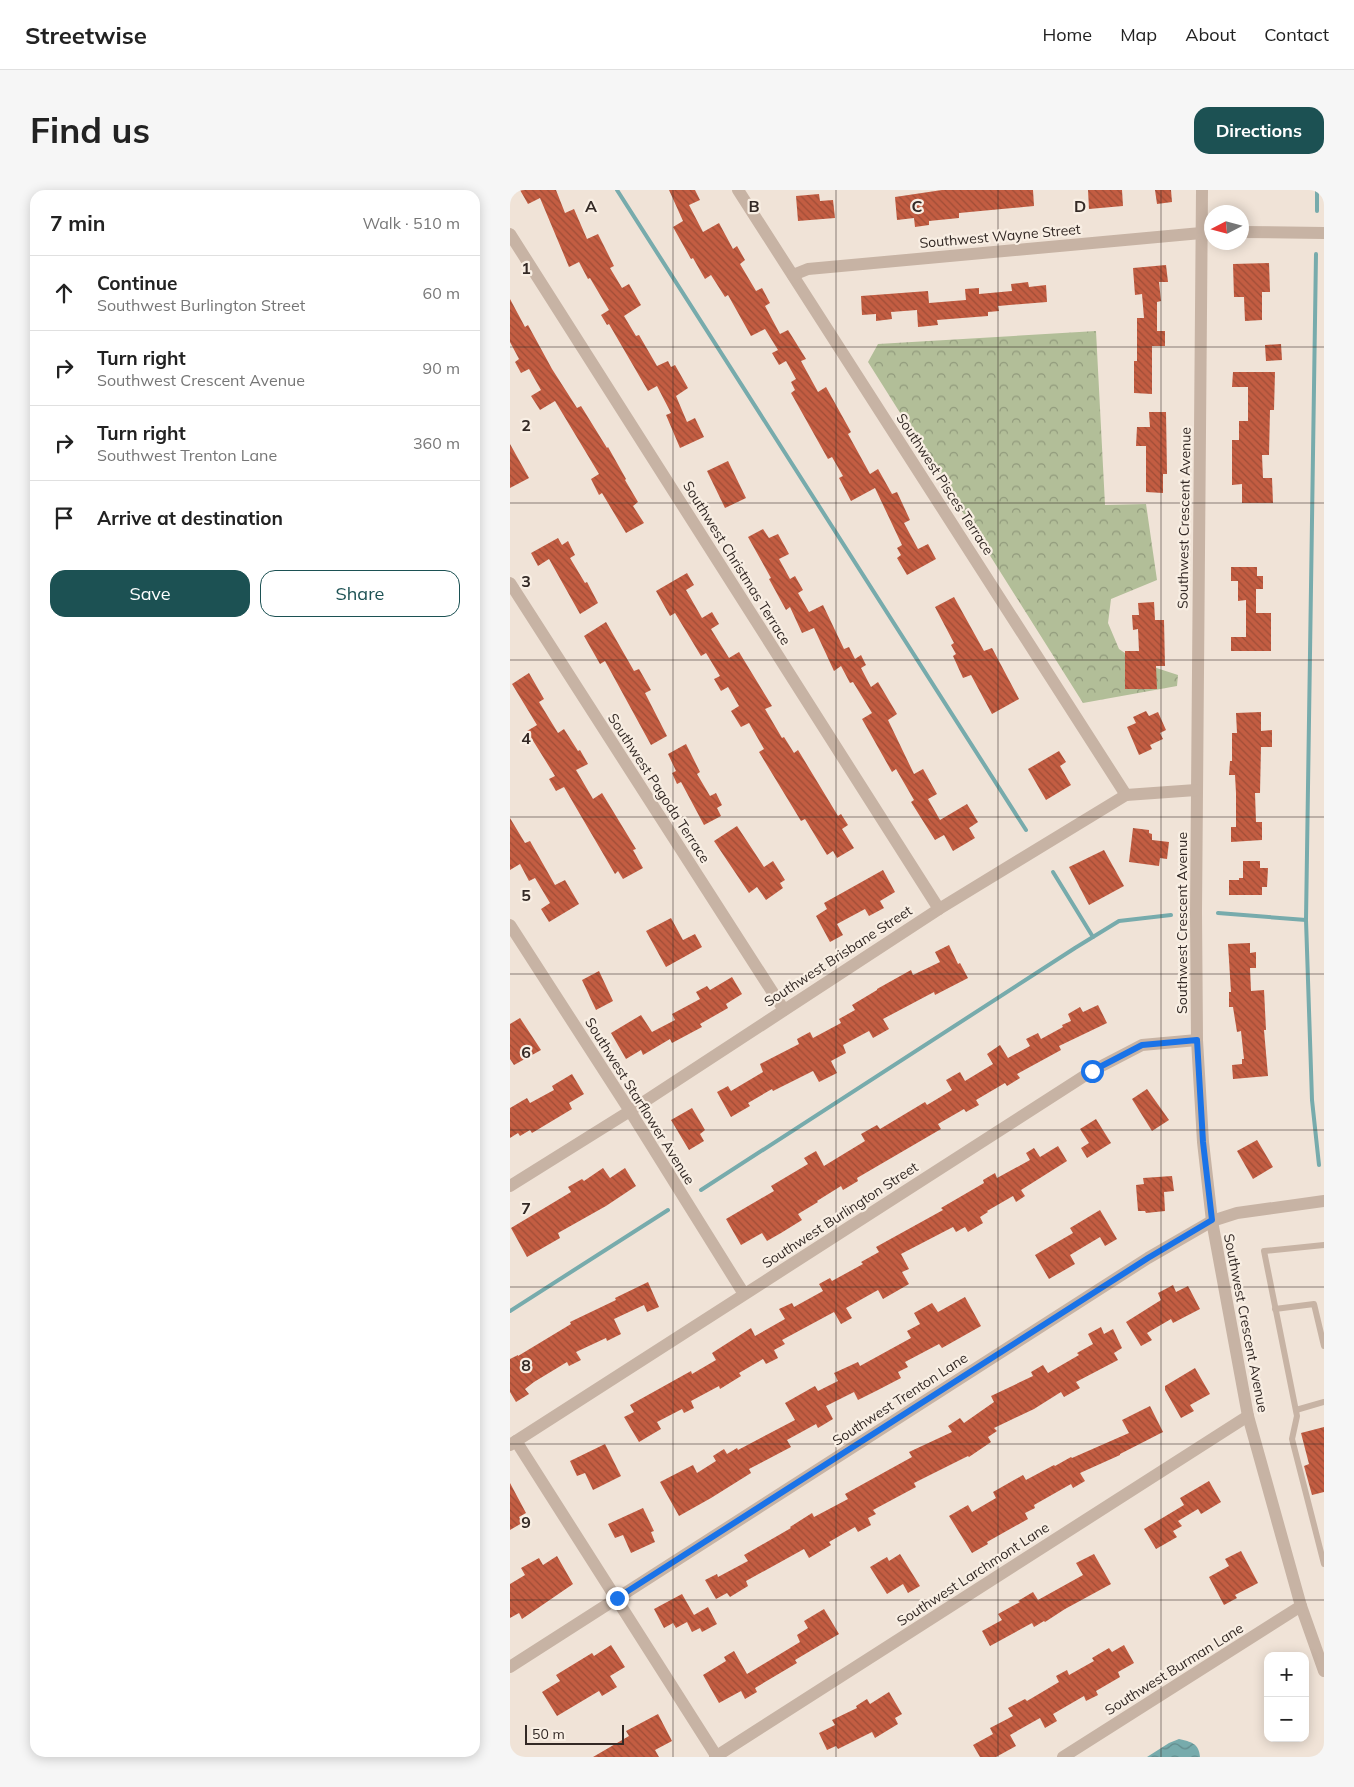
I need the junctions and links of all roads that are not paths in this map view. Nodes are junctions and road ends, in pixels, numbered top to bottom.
1 (738, 190) edge
2 (1202, 190) edge
3 (1204, 206) edge
4 (1204, 231) edge
5 (1249, 232) edge
6 (1324, 233) edge
7 (510, 234) edge
8 (1207, 250) edge
9 (793, 275) junction
10 (510, 583) edge
11 (1196, 790) junction
12 (1126, 795) junction
13 (939, 909) junction
14 (510, 925) edge
15 (784, 1010) junction
16 (1197, 1040) junction
17 (630, 1111) junction
18 (510, 1186) edge
19 (1324, 1201) edge
20 (1212, 1220) junction
21 (1324, 1245) edge
22 (744, 1294) junction
23 (1276, 1309) junction
24 (1324, 1346) edge
25 (1324, 1402) edge
26 (1296, 1410) junction
27 (1248, 1416) junction
28 (513, 1443) edge
29 (1324, 1564) edge
30 (617, 1598) junction
31 (1301, 1606) junction
32 (510, 1667) edge
33 (1324, 1671) edge
34 (716, 1757) edge
35 (1063, 1757) edge

1 - 9 street, Southwest Pisces Terrace
2 - 3 street, Southwest Crescent Avenue
4 - 9 street, Southwest Wayne Street
5 - 6 street
7 - 13 street, Southwest Christmas Terrace
8 - 11 street, Southwest Crescent Avenue
9 - 12 street, Southwest Pisces Terrace
10 - 15 street, Southwest Pagoda Terrace
11 - 12 street, Southwest Brisbane Street
11 - 16 street, Southwest Crescent Avenue
12 - 13 street, Southwest Brisbane Street
13 - 15 street, Southwest Brisbane Street
14 - 17 street, Southwest Starflower Avenue
15 - 17 street, Southwest Brisbane Street
16 - 20 street, Southwest Crescent Avenue
16 - 22 street, Southwest Burlington Street
17 - 18 street, Southwest Brisbane Street
17 - 22 street, Southwest Starflower Avenue
19 - 20 street, Southwest Trenton Lane
20 - 27 street, Southwest Crescent Avenue
20 - 30 street, Southwest Trenton Lane
21 - 23 lane
22 - 28 street, Southwest Burlington Street
23 - 24 lane
23 - 26 lane
25 - 26 lane
26 - 29 lane
27 - 31 street, Southwest Crescent Avenue
27 - 34 street, Southwest Larchmont Lane
28 - 30 street
30 - 32 street, Southwest Trenton Lane
30 - 34 street
31 - 33 street, Southwest Crescent Avenue
31 - 35 street, Southwest Burman Lane

